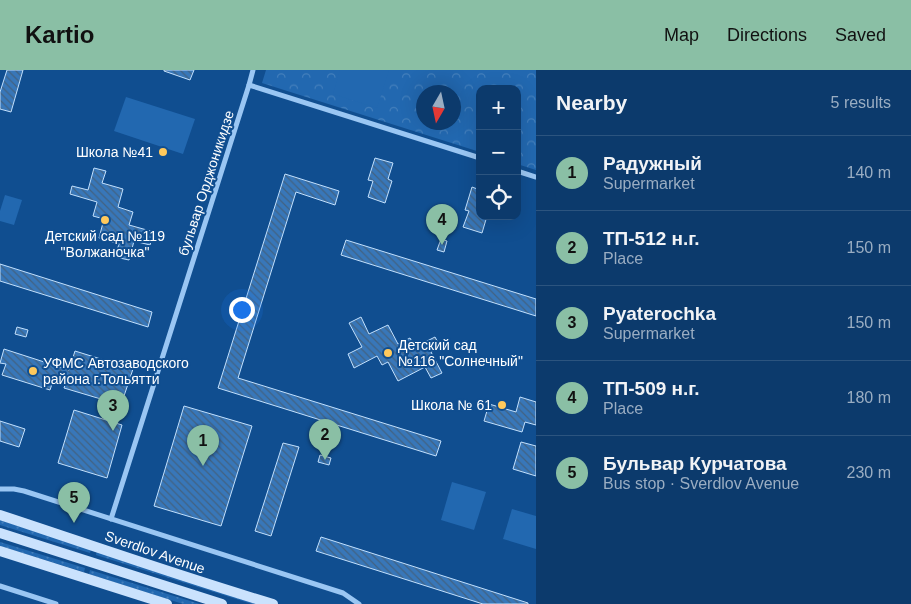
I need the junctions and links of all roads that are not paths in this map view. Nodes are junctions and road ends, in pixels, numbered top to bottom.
1 (254, 70) edge
2 (249, 85) junction
3 (476, 157) edge
4 (521, 171) edge
5 (536, 176) edge
6 (0, 489) edge
7 (0, 515) edge
8 (111, 519) junction
9 (0, 533) edge
10 (0, 551) edge
11 (0, 586) edge
12 (56, 604) edge
13 (167, 604) edge
14 (222, 604) edge
15 (274, 604) edge
16 (359, 604) edge

1 - 2 street, бульвар Орджоникидзе
2 - 3 street
2 - 8 street, бульвар Орджоникидзе
4 - 5 street
6 - 8 street
7 - 15 main road, Sverdlov Avenue
8 - 16 street
9 - 14 main road, Sverdlov Avenue
10 - 13 main road
11 - 12 street

